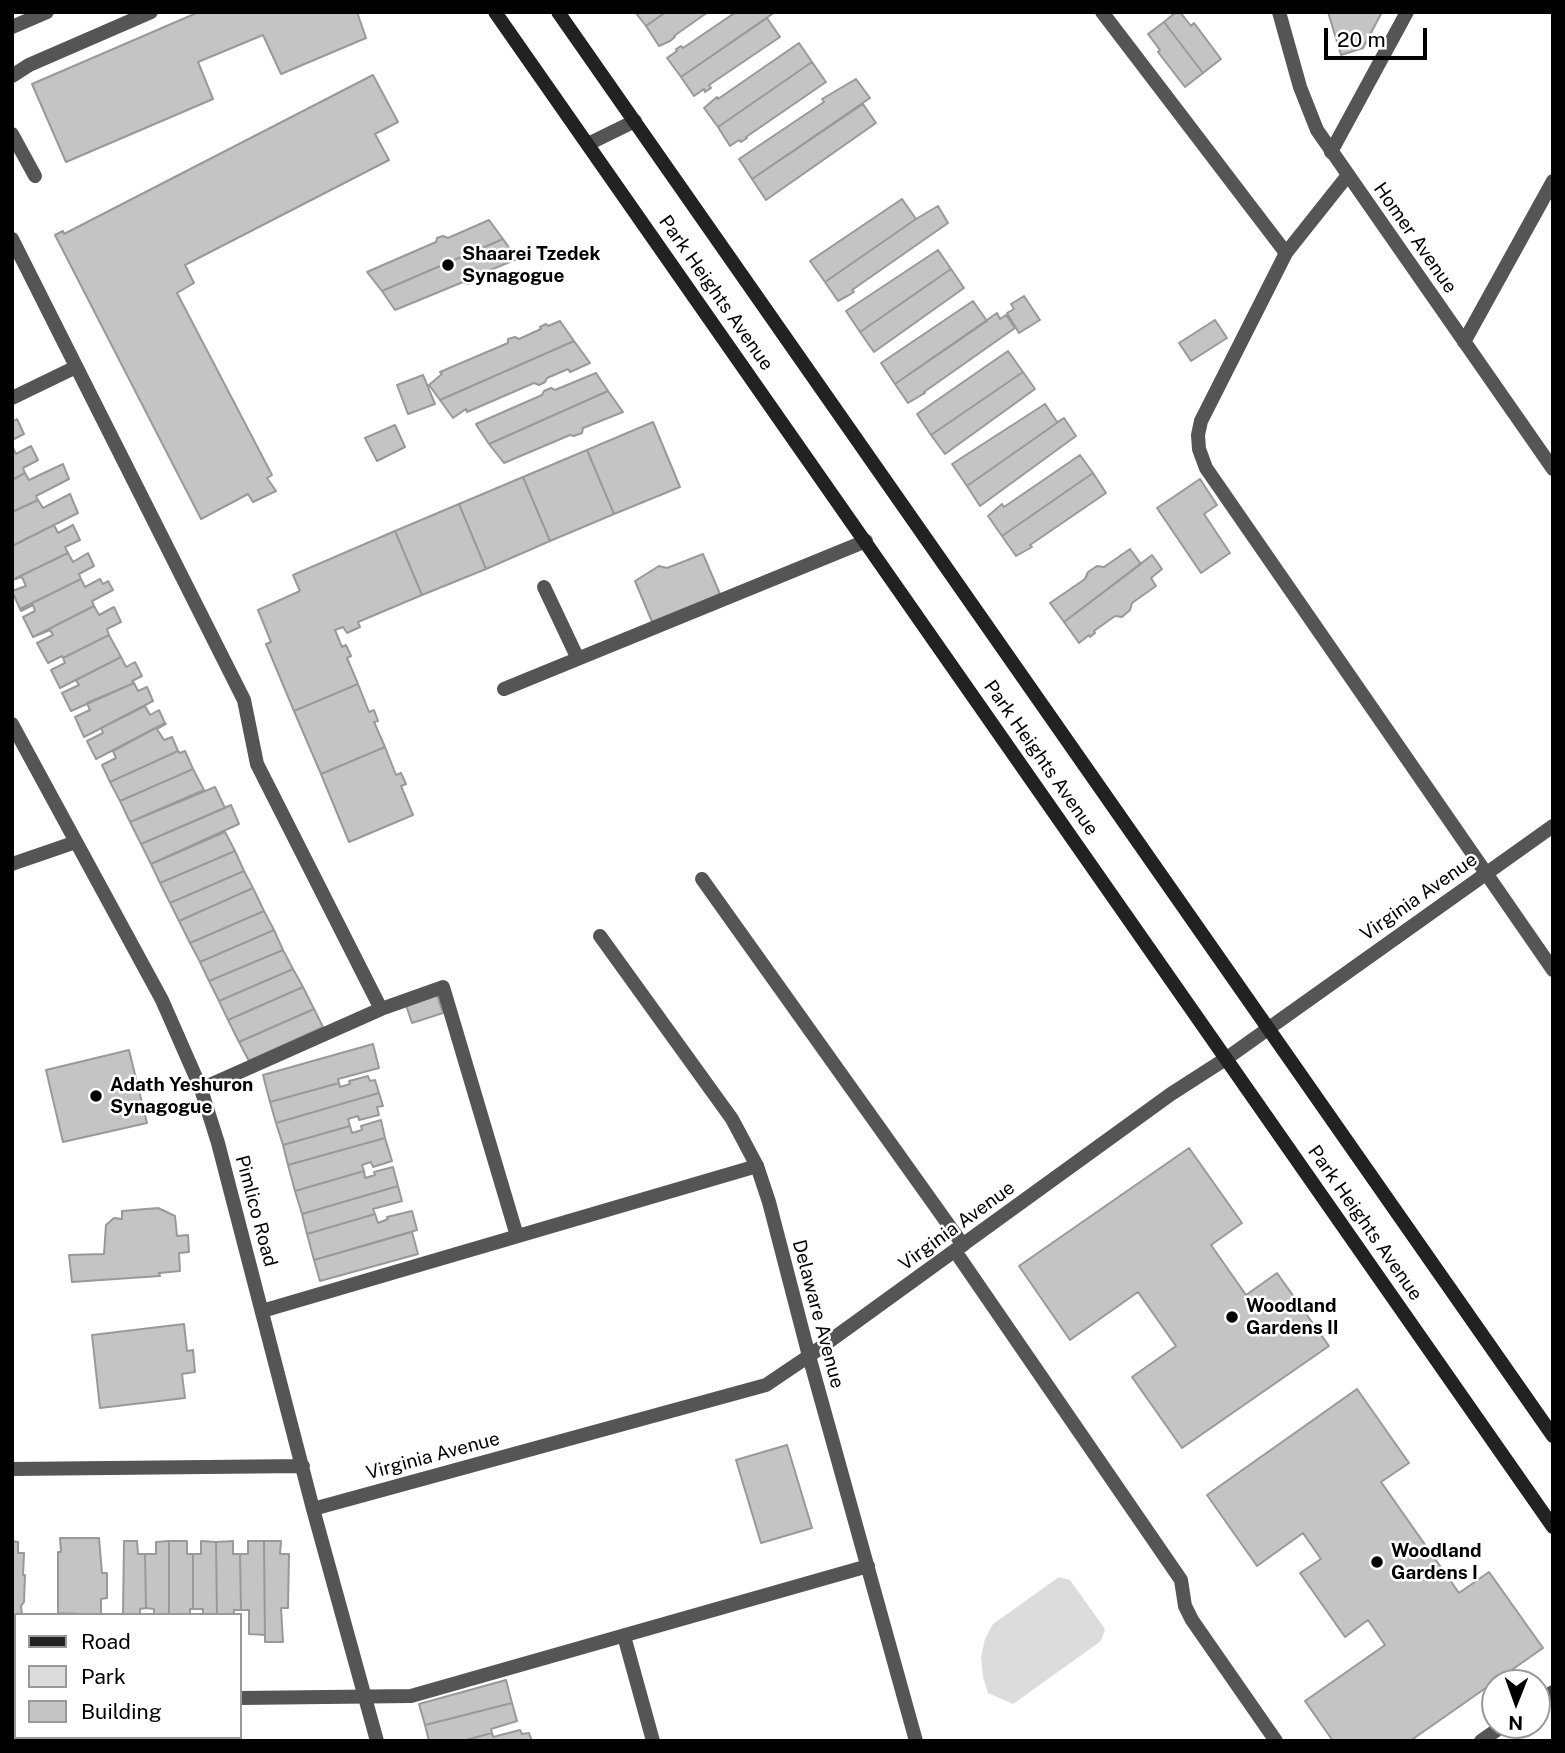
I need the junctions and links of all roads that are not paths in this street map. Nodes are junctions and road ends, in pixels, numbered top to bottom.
1 (47, 12) edge
2 (151, 12) edge
3 (495, 12) edge
4 (558, 12) edge
5 (1102, 12) edge
6 (1279, 12) edge
7 (1407, 12) edge
8 (12, 27) edge
9 (12, 76) edge
10 (635, 121) junction
11 (12, 134) edge
12 (587, 144) junction
13 (1331, 152) junction
14 (1348, 175) junction
15 (35, 176) dead end
16 (1553, 181) edge
17 (12, 239) edge
18 (1286, 253) junction
19 (1464, 342) junction
20 (76, 367) junction
21 (12, 398) edge
22 (1553, 469) edge
23 (866, 541) junction
24 (544, 587) dead end
25 (578, 659) junction
26 (504, 689) dead end
27 (12, 723) edge
28 (1553, 826) edge
29 (76, 842) junction
30 (12, 864) edge
31 (1485, 874) junction
32 (702, 879) dead end
33 (600, 936) dead end
34 (1553, 970) edge
35 (381, 1009) junction
36 (1268, 1029) junction
37 (1227, 1058) junction
38 (201, 1089) junction
39 (757, 1166) junction
40 (517, 1236) junction
41 (959, 1248) junction
42 (262, 1311) junction
43 (809, 1356) junction
44 (1553, 1436) edge
45 (303, 1466) junction
46 (12, 1469) edge
47 (313, 1509) junction
48 (1553, 1527) edge
49 (868, 1566) junction
50 (624, 1636) junction
51 (365, 1696) junction
52 (242, 1698) edge
53 (377, 1741) edge
54 (653, 1741) edge
55 (916, 1741) edge
56 (1276, 1741) edge

1 - 8 street
2 - 9 street
3 - 12 main road, Park Heights Avenue
4 - 10 main road, Park Heights Avenue
5 - 18 street
6 - 13 street, Homer Avenue
7 - 13 street
10 - 12 street
10 - 36 main road, Park Heights Avenue
11 - 15 street
12 - 23 main road, Park Heights Avenue
13 - 14 street, Homer Avenue
14 - 18 street
14 - 19 street, Homer Avenue
16 - 19 street
17 - 20 street
18 - 31 street
19 - 22 street, Homer Avenue
20 - 21 street
20 - 35 street
23 - 25 street
23 - 37 main road, Park Heights Avenue
24 - 25 street
25 - 26 street
27 - 29 street, Pimlico Road
28 - 31 street, Virginia Avenue
29 - 30 street
29 - 38 street, Pimlico Road
31 - 34 street
31 - 36 street, Virginia Avenue
32 - 41 street
33 - 39 street, Delaware Avenue
35 - 38 street
35 - 40 street
36 - 37 street, Virginia Avenue
36 - 44 main road, Park Heights Avenue
37 - 41 street, Virginia Avenue
37 - 48 main road, Park Heights Avenue
38 - 42 street, Pimlico Road
39 - 40 street
39 - 43 street, Delaware Avenue
40 - 42 street
41 - 43 street, Virginia Avenue
41 - 56 street
42 - 45 street, Pimlico Road
43 - 47 street, Virginia Avenue
43 - 49 street, Delaware Avenue
45 - 46 street
45 - 47 street, Pimlico Road
47 - 51 street, Pimlico Road
49 - 50 street
49 - 55 street, Delaware Avenue
50 - 51 street
50 - 54 street
51 - 52 street
51 - 53 street, Pimlico Road

